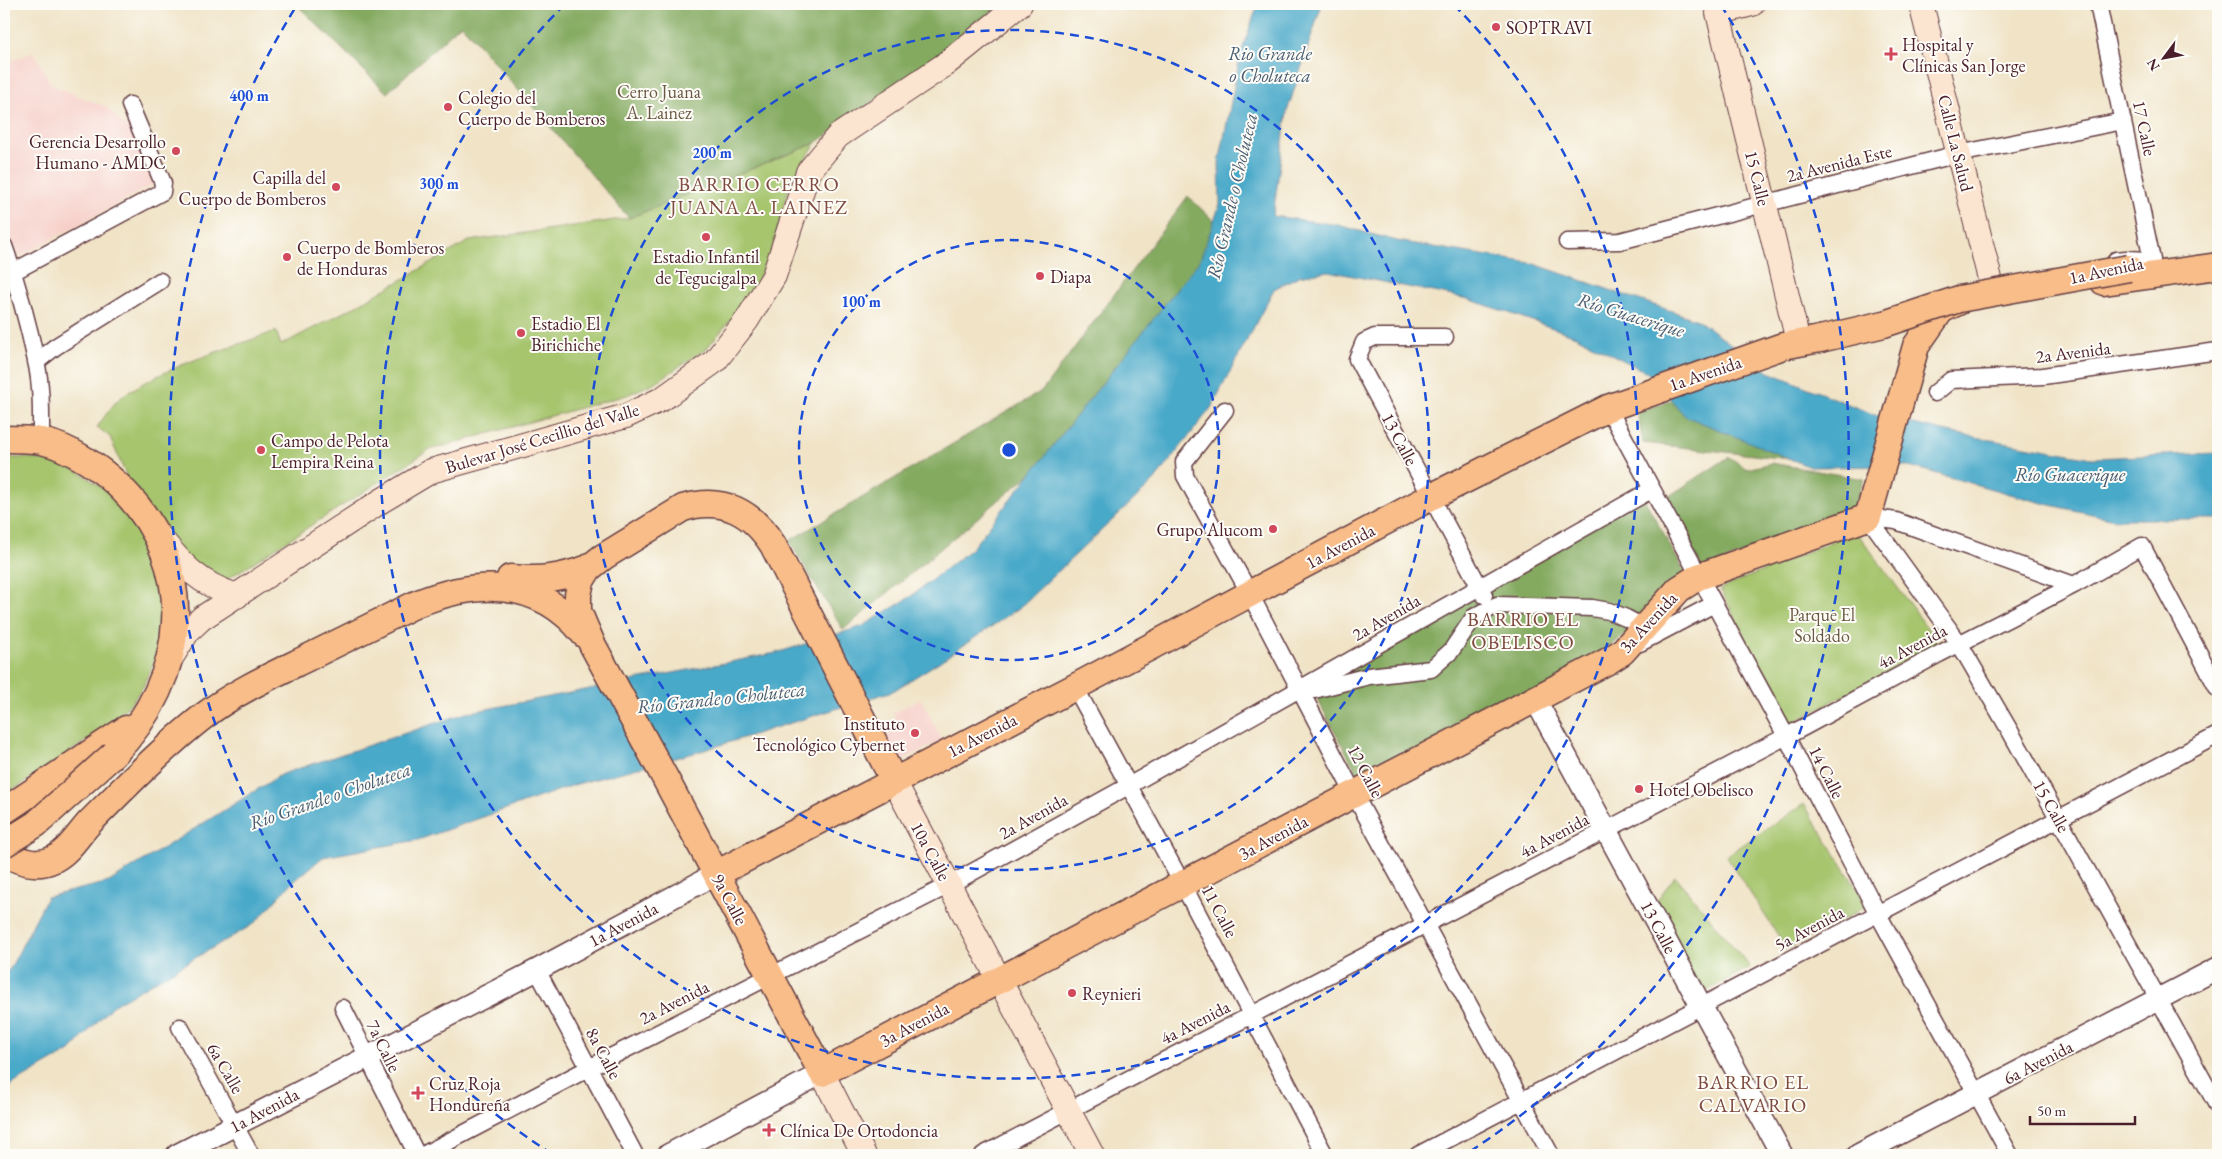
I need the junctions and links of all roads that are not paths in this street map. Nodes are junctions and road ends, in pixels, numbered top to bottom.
1 (1020, 4) edge
2 (1752, 4) edge
3 (1921, 4) edge
4 (2098, 4) edge
5 (130, 105) dead end
6 (2122, 122) junction
7 (1958, 154) junction
8 (1764, 203) junction
9 (1566, 242) dead end
10 (4, 246) edge
11 (2218, 252) edge
12 (2141, 264) junction
13 (2218, 266) edge
14 (13, 272) junction
15 (160, 281) dead end
16 (1991, 283) junction
17 (1928, 326) junction
18 (1445, 337) dead end
19 (1800, 342) junction
20 (2218, 351) edge
21 (36, 362) junction
22 (1935, 393) dead end
23 (1615, 406) junction
24 (1225, 410) dead end
25 (4, 439) edge
26 (41, 441) junction
27 (1651, 490) junction
28 (1431, 497) junction
29 (1871, 507) junction
30 (150, 524) junction
31 (590, 568) junction
32 (1698, 577) junction
33 (2074, 584) junction
34 (1479, 587) junction
35 (1250, 594) junction
36 (237, 596) junction
37 (1714, 604) junction
38 (1491, 608) junction
39 (1646, 632) junction
40 (1958, 643) junction
41 (596, 650) junction
42 (171, 658) junction
43 (1075, 687) junction
44 (2218, 689) edge
45 (1302, 692) junction
46 (1535, 699) junction
47 (145, 716) junction
48 (2218, 735) edge
49 (1786, 736) junction
50 (894, 781) junction
51 (1130, 786) junction
52 (1354, 794) junction
53 (4, 811) edge
54 (2059, 819) junction
55 (1607, 830) junction
56 (4, 833) edge
57 (7, 854) edge
58 (716, 874) junction
59 (948, 885) junction
60 (1184, 885) junction
61 (1878, 914) junction
62 (1426, 924) junction
63 (2218, 968) edge
64 (537, 970) junction
65 (770, 976) junction
66 (999, 979) junction
67 (2159, 998) junction
68 (1702, 1006) junction
69 (343, 1008) dead end
70 (1252, 1015) junction
71 (180, 1027) dead end
72 (366, 1056) junction
73 (589, 1068) junction
74 (822, 1073) junction
75 (1976, 1094) junction
76 (1522, 1101) junction
77 (2218, 1107) edge
78 (1069, 1110) junction
79 (235, 1125) junction
80 (177, 1155) edge
81 (251, 1155) edge
82 (416, 1155) edge
83 (423, 1155) edge
84 (635, 1155) edge
85 (668, 1155) edge
86 (864, 1155) edge
87 (983, 1155) edge
88 (1092, 1155) edge
89 (1325, 1155) edge
90 (1418, 1155) edge
91 (1551, 1155) edge
92 (1782, 1155) edge
93 (1858, 1155) edge
94 (2010, 1155) edge

1 - 36 main road, Bulevar José Cecillio del Valle
2 - 8 main road, 15 Calle
3 - 7 main road, Calle La Salud
4 - 6 street, 17 Calle
5 - 14 street
6 - 7 street, 2a Avenida Este
6 - 12 street, 17 Calle
7 - 8 street, 2a Avenida Este
7 - 16 main road, Calle La Salud
8 - 9 street, 2a Avenida Este
8 - 19 main road, 15 Calle
10 - 14 street
11 - 12 main road, 1a Avenida
12 - 16 street, 1a Avenida
12 - 19 main road, 1a Avenida, bridge
13 - 17 main road
14 - 21 street
15 - 21 street
16 - 17 main road
16 - 19 street, 1a Avenida
17 - 29 main road
18 - 28 street, 13 Calle
19 - 23 main road, 1a Avenida
20 - 22 street, 2a Avenida
21 - 26 street
23 - 27 street, 14 Calle
23 - 28 main road, 1a Avenida
24 - 35 street, 12 Calle
25 - 26 main road
26 - 30 main road
27 - 32 street, 14 Calle
27 - 34 street, 2a Avenida
28 - 34 street, 13 Calle
28 - 35 main road, 1a Avenida
29 - 32 main road, 3a Avenida
29 - 33 street, 3a Avenida
29 - 40 street, 15 Calle
30 - 36 main road
30 - 42 main road
31 - 41 main road
31 - 50 main road, 10a Calle
31 - 56 main road
32 - 37 street, 14 Calle
32 - 39 main road, 3a Avenida
33 - 40 street, 4a Avenida
33 - 44 street, 4a Avenida
34 - 38 street, 13 Calle
34 - 45 street, 2a Avenida
35 - 43 main road, 1a Avenida
35 - 45 street, 12 Calle
36 - 42 main road, Bulevar José Cecillio del Valle
37 - 39 street
37 - 49 street, 14 Calle
38 - 39 street
38 - 45 street
39 - 46 main road, 3a Avenida
40 - 49 street, 4a Avenida
40 - 54 street, 15 Calle
41 - 57 main road
41 - 58 main road, 9a Calle
42 - 47 main road
43 - 50 main road, 1a Avenida
43 - 51 street, 11 Calle
45 - 51 street, 2a Avenida
45 - 52 street, 12 Calle
46 - 52 main road, 3a Avenida
46 - 55 street, 13 Calle
47 - 53 main road
47 - 57 main road, bridge
48 - 54 street, 5a Avenida
49 - 55 street, 4a Avenida
49 - 61 street, 14 Calle
50 - 58 main road, 1a Avenida
50 - 59 main road, 10a Calle
51 - 59 street, 2a Avenida
51 - 60 street, 11 Calle
52 - 60 main road, 3a Avenida
52 - 62 street, 12 Calle
54 - 61 street, 5a Avenida
54 - 67 street, 15 Calle
55 - 62 street, 4a Avenida
55 - 68 street, 13 Calle
58 - 64 street, 1a Avenida
58 - 65 main road, 9a Calle
59 - 65 street, 2a Avenida
59 - 66 main road, 10a Calle
60 - 66 main road, 3a Avenida
60 - 70 street, 11 Calle
61 - 68 street, 5a Avenida
61 - 75 street, 14 Calle
62 - 70 street, 4a Avenida
62 - 76 street, 12 Calle
63 - 67 street, 6a Avenida
64 - 72 street, 1a Avenida
64 - 73 street, 8a Calle
65 - 73 street, 2a Avenida
65 - 74 main road, 9a Calle
66 - 74 main road, 3a Avenida
66 - 78 main road, 10a Calle
67 - 75 street, 6a Avenida
67 - 77 street, 15 Calle
68 - 76 street, 5a Avenida
68 - 92 street, 13 Calle
69 - 72 street, 7a Calle
70 - 78 street, 4a Avenida
70 - 89 street, 11 Calle
71 - 79 street, 6a Calle
72 - 79 street, 1a Avenida
72 - 82 street, 7a Calle
73 - 83 street, 2a Avenida
73 - 84 street, 8a Calle
74 - 85 street, 3a Avenida
74 - 86 main road, 9a Calle
75 - 93 street, 6a Avenida
75 - 94 street, 14 Calle
76 - 90 street, 5a Avenida
76 - 91 street, 12 Calle
78 - 87 street, 4a Avenida
78 - 88 main road, 10a Calle
79 - 80 street, 1a Avenida
79 - 81 street, 6a Calle

